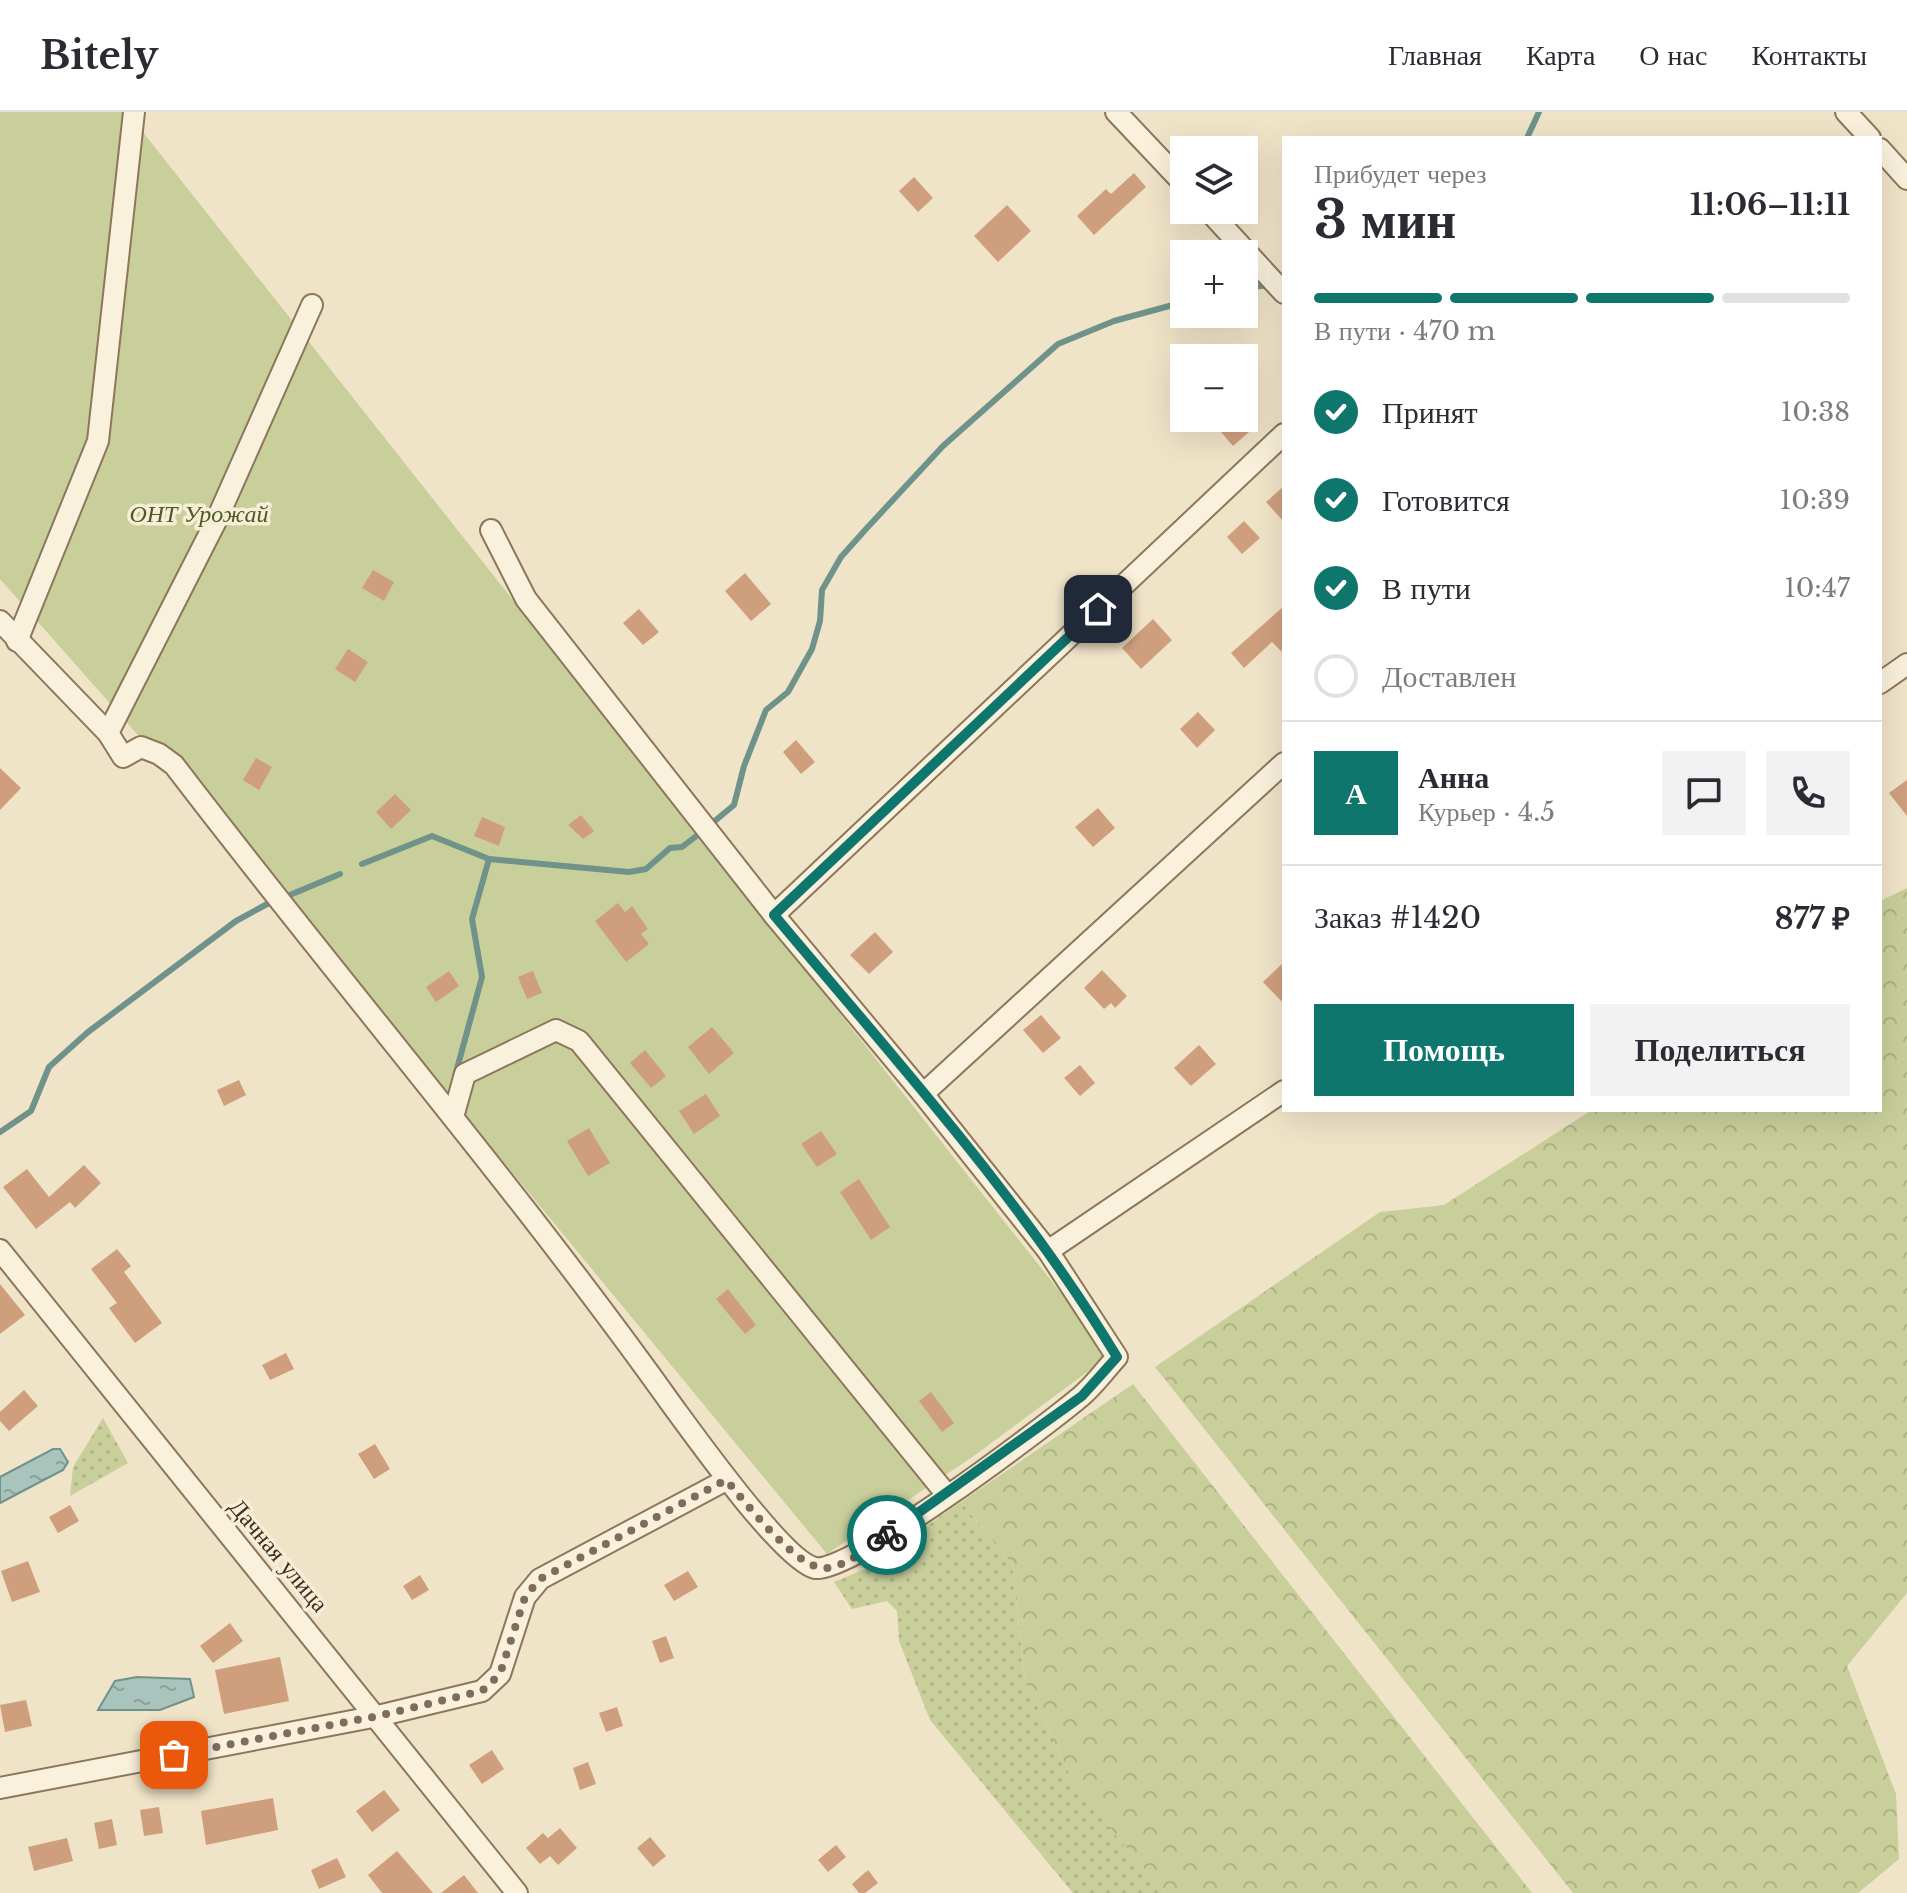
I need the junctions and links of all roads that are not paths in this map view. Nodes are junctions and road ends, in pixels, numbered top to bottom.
1 (134, 112) edge
2 (1116, 112) edge
3 (1846, 112) edge
4 (1868, 136) edge
5 (1882, 151) edge
6 (1170, 169) edge
7 (1907, 179) edge
8 (1221, 224) edge
9 (1282, 291) edge
10 (312, 305) dead end
11 (1282, 436) edge
12 (491, 530) dead end
13 (0, 621) edge
14 (17, 641) junction
15 (1907, 664) edge
16 (1882, 682) edge
17 (108, 733) junction
18 (1282, 765) edge
19 (774, 915) junction
20 (1282, 1092) edge
21 (923, 1094) junction
22 (453, 1117) junction
23 (0, 1250) edge
24 (1048, 1251) junction
25 (726, 1480) junction
26 (947, 1495) junction
27 (378, 1716) junction
28 (0, 1788) edge
29 (517, 1893) edge

1 - 14 street
2 - 6 street
3 - 4 street
5 - 7 street
8 - 9 street
10 - 17 street
11 - 19 street
12 - 19 street
13 - 14 street
14 - 17 street
15 - 16 street
17 - 22 street
18 - 21 street
19 - 21 street
20 - 24 street
21 - 24 street
22 - 25 street
22 - 26 street
23 - 27 street, Дачная улица
24 - 26 street
25 - 26 street
25 - 27 street
27 - 28 street
27 - 29 street, Дачная улица

